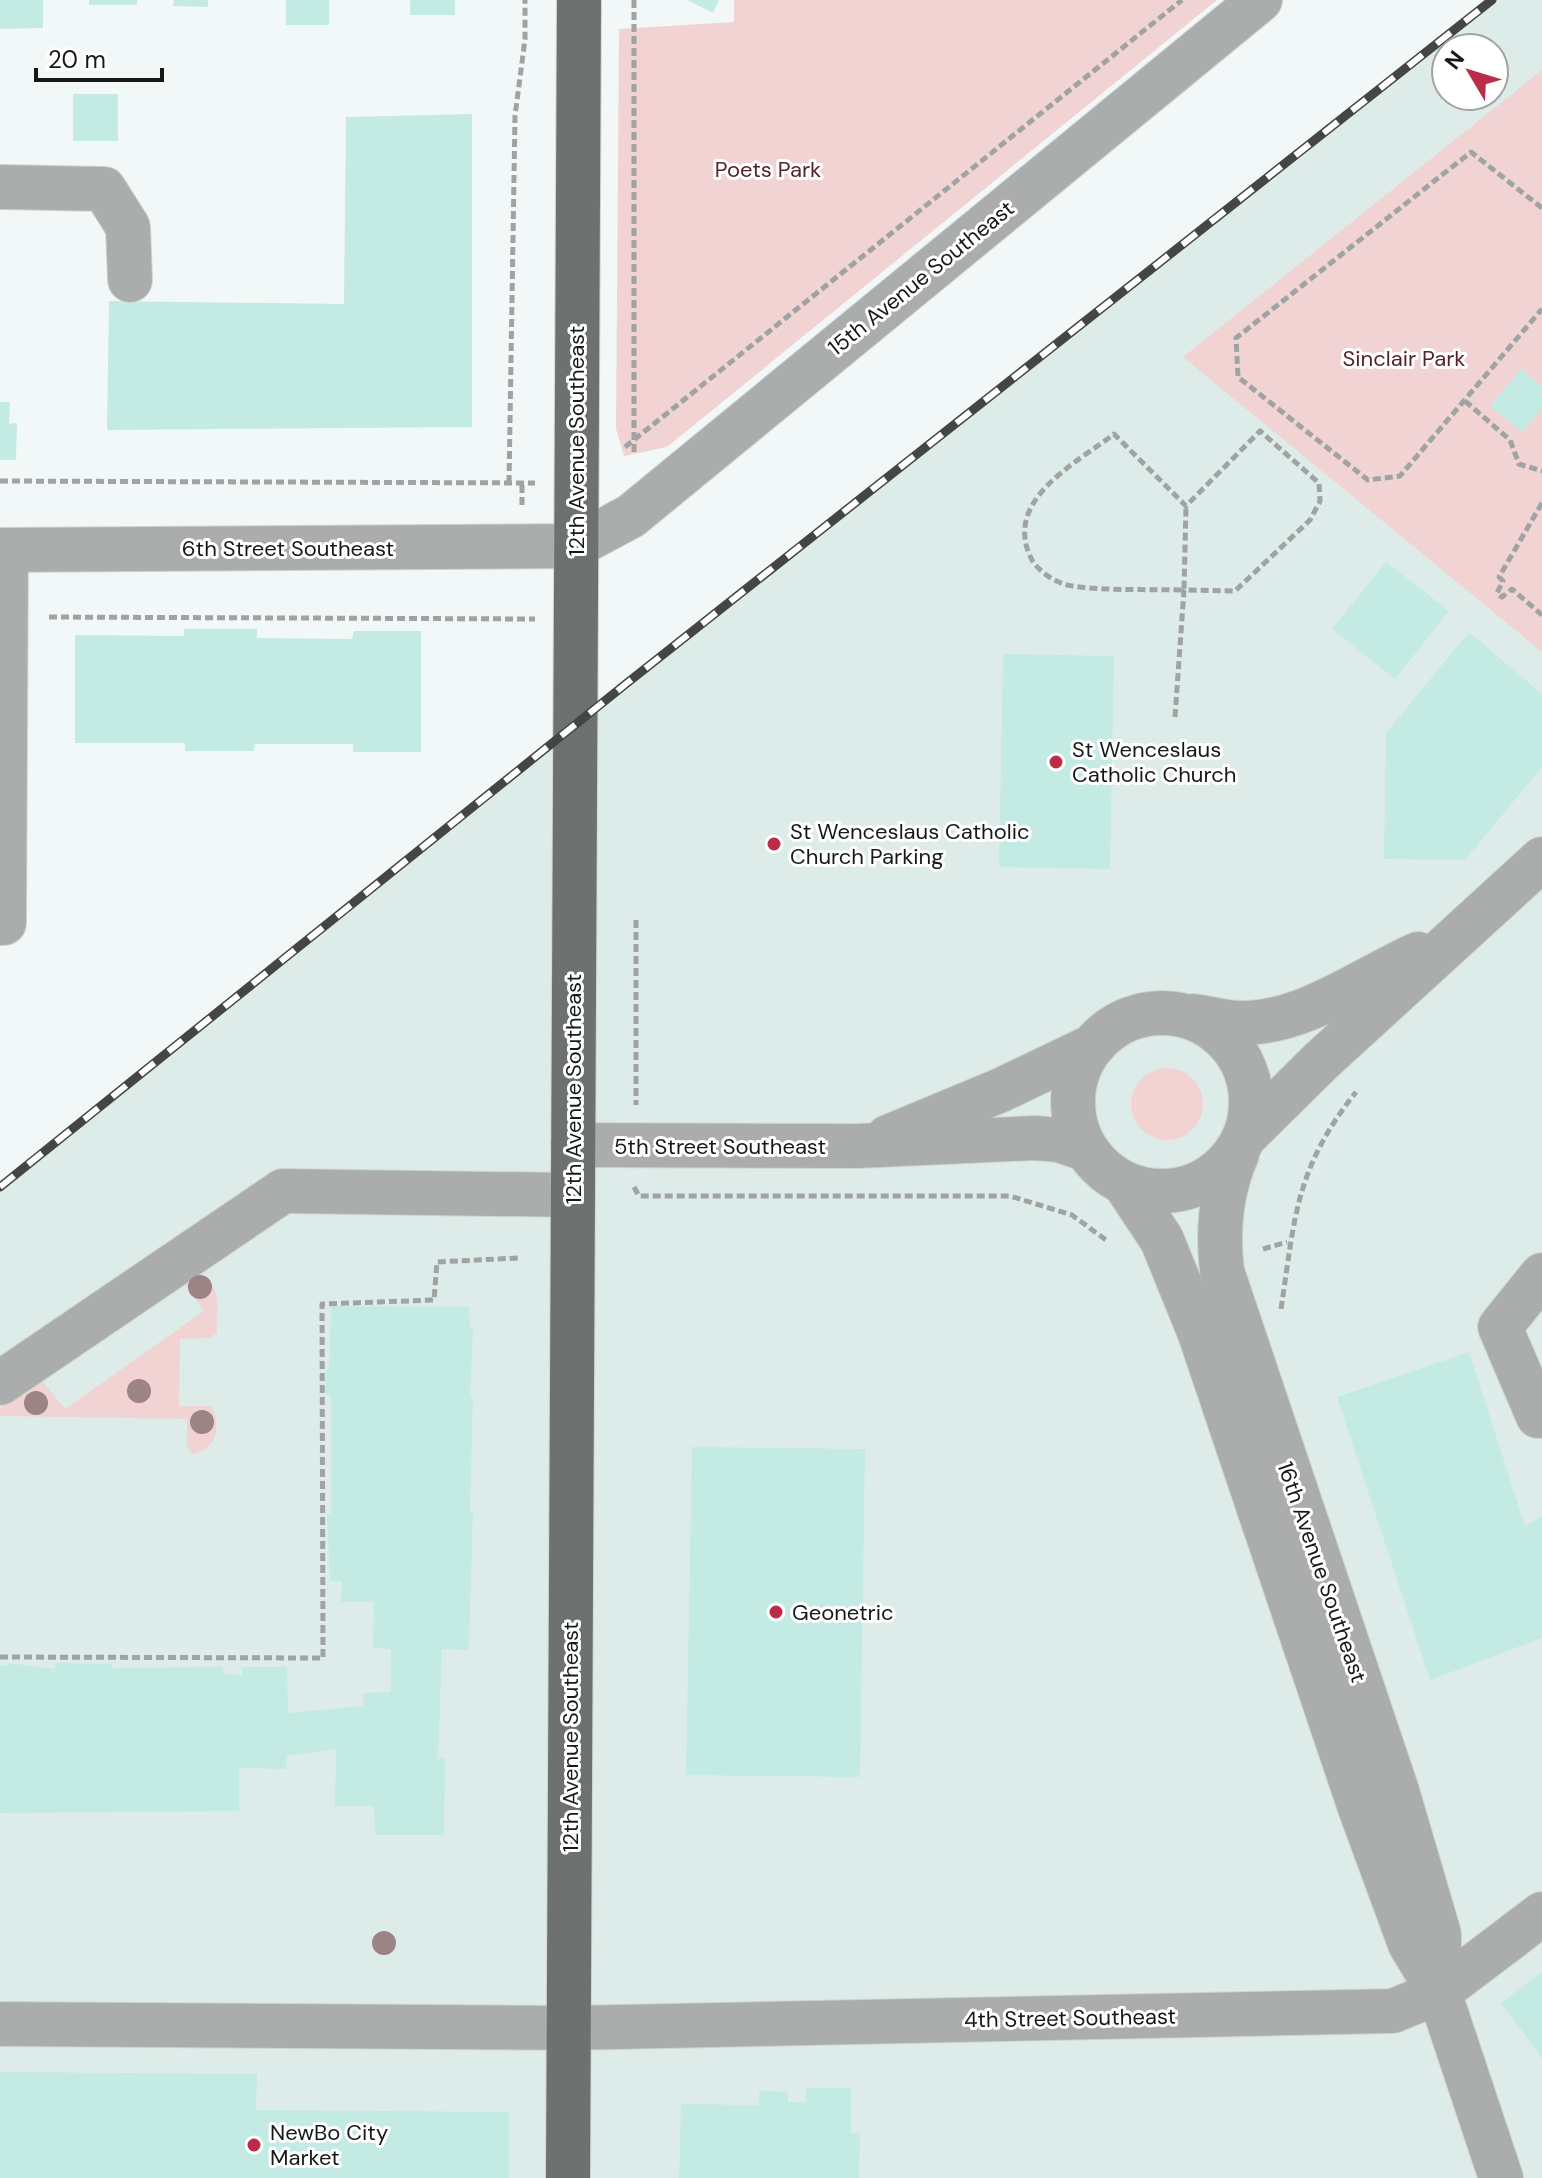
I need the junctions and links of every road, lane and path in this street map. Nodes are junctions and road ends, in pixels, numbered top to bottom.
1 (525, 0) edge
2 (579, 0) edge
3 (634, 0) edge
4 (1182, 0) edge
5 (1260, 0) edge
6 (0, 187) edge
7 (1542, 208) edge
8 (130, 280) dead end
9 (1542, 309) edge
10 (1465, 401) junction
11 (634, 439) junction
12 (625, 447) dead end
13 (634, 452) dead end
14 (1542, 471) edge
15 (0, 481) edge
16 (509, 483) junction
17 (522, 483) junction
18 (536, 483) dead end
19 (1542, 503) edge
20 (522, 506) dead end
21 (1186, 506) junction
22 (575, 546) junction
23 (3, 550) edge
24 (1184, 590) junction
25 (1542, 615) edge
26 (6, 616) junction
27 (538, 619) dead end
28 (1175, 717) dead end
29 (1542, 859) edge
30 (636, 920) dead end
31 (0, 923) edge
32 (1456, 937) junction
33 (1176, 1013) junction
34 (1093, 1046) junction
35 (1362, 1084) dead end
36 (636, 1112) dead end
37 (573, 1145) junction
38 (1241, 1145) junction
39 (867, 1146) junction
40 (1085, 1149) junction
41 (634, 1182) dead end
42 (1125, 1184) junction
43 (572, 1195) junction
44 (1289, 1241) dead end
45 (1111, 1246) dead end
46 (518, 1258) dead end
47 (1542, 1275) edge
48 (0, 1383) edge
49 (1542, 1414) edge
50 (0, 1657) edge
51 (1542, 1914) edge
52 (1439, 1992) junction
53 (0, 2024) edge
54 (569, 2028) junction
55 (568, 2178) edge
56 (1501, 2178) edge

1 - 16 path
2 - 22 main road, 12th Avenue Southeast
3 - 11 path
4 - 11 path
5 - 22 street, 15th Avenue Southeast
6 - 8 street
7 - 10 path
9 - 10 path
10 - 14 path
11 - 12 path
11 - 13 path
15 - 16 path
16 - 17 path
17 - 18 path
17 - 20 path
19 - 25 path
21 - 24 path
21 - 24 path
21 - 24 path
22 - 23 street, 6th Street Southeast
22 - 37 main road, 12th Avenue Southeast
23 - 26 street
24 - 28 path
26 - 27 path
26 - 31 street
29 - 32 street, 16th Avenue Southeast
30 - 36 path
32 - 33 street, 16th Avenue Southeast
32 - 38 street, 16th Avenue Southeast
33 - 34 street
33 - 38 street
34 - 39 street, 5th Street Southeast
34 - 40 street
35 - 44 path
37 - 39 street, 5th Street Southeast
37 - 43 main road, 12th Avenue Southeast
38 - 42 street
38 - 52 street, 16th Avenue Southeast
39 - 40 street, 5th Street Southeast
40 - 42 street
41 - 45 path
42 - 52 street, 16th Avenue Southeast
43 - 48 street
43 - 54 main road, 12th Avenue Southeast
46 - 50 path
47 - 49 street
51 - 52 street, 4th Street Southeast
52 - 54 street, 4th Street Southeast
52 - 56 street, 16th Avenue Southeast
53 - 54 street, 4th Street Southeast
54 - 55 main road, 12th Avenue Southeast

